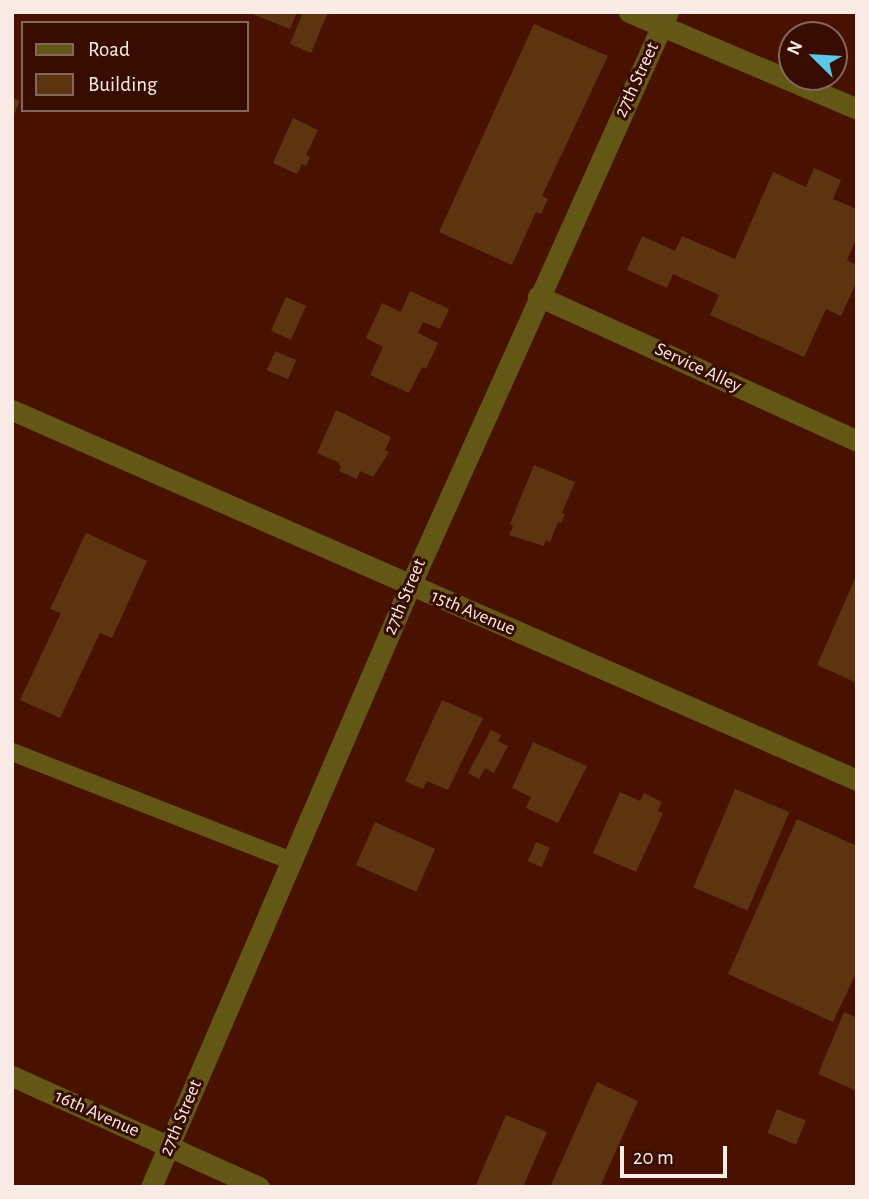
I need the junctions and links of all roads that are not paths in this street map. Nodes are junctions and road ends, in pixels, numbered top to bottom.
1 (629, 12) edge
2 (665, 19) edge
3 (857, 109) edge
4 (538, 296) junction
5 (12, 410) edge
6 (857, 441) edge
7 (410, 586) junction
8 (12, 752) edge
9 (857, 780) edge
10 (292, 861) junction
11 (12, 1076) edge
12 (169, 1147) junction
13 (151, 1187) edge
14 (259, 1187) edge

1 - 2 street
2 - 3 street
2 - 4 street, 27th Street
4 - 6 street, Service Alley
4 - 7 street, 27th Street
5 - 7 street, 15th Avenue
7 - 9 street, 15th Avenue
7 - 10 street, 27th Street
8 - 10 lane
10 - 12 street, 27th Street
11 - 12 street, 16th Avenue
12 - 13 street, 27th Street
12 - 14 street, 16th Avenue

